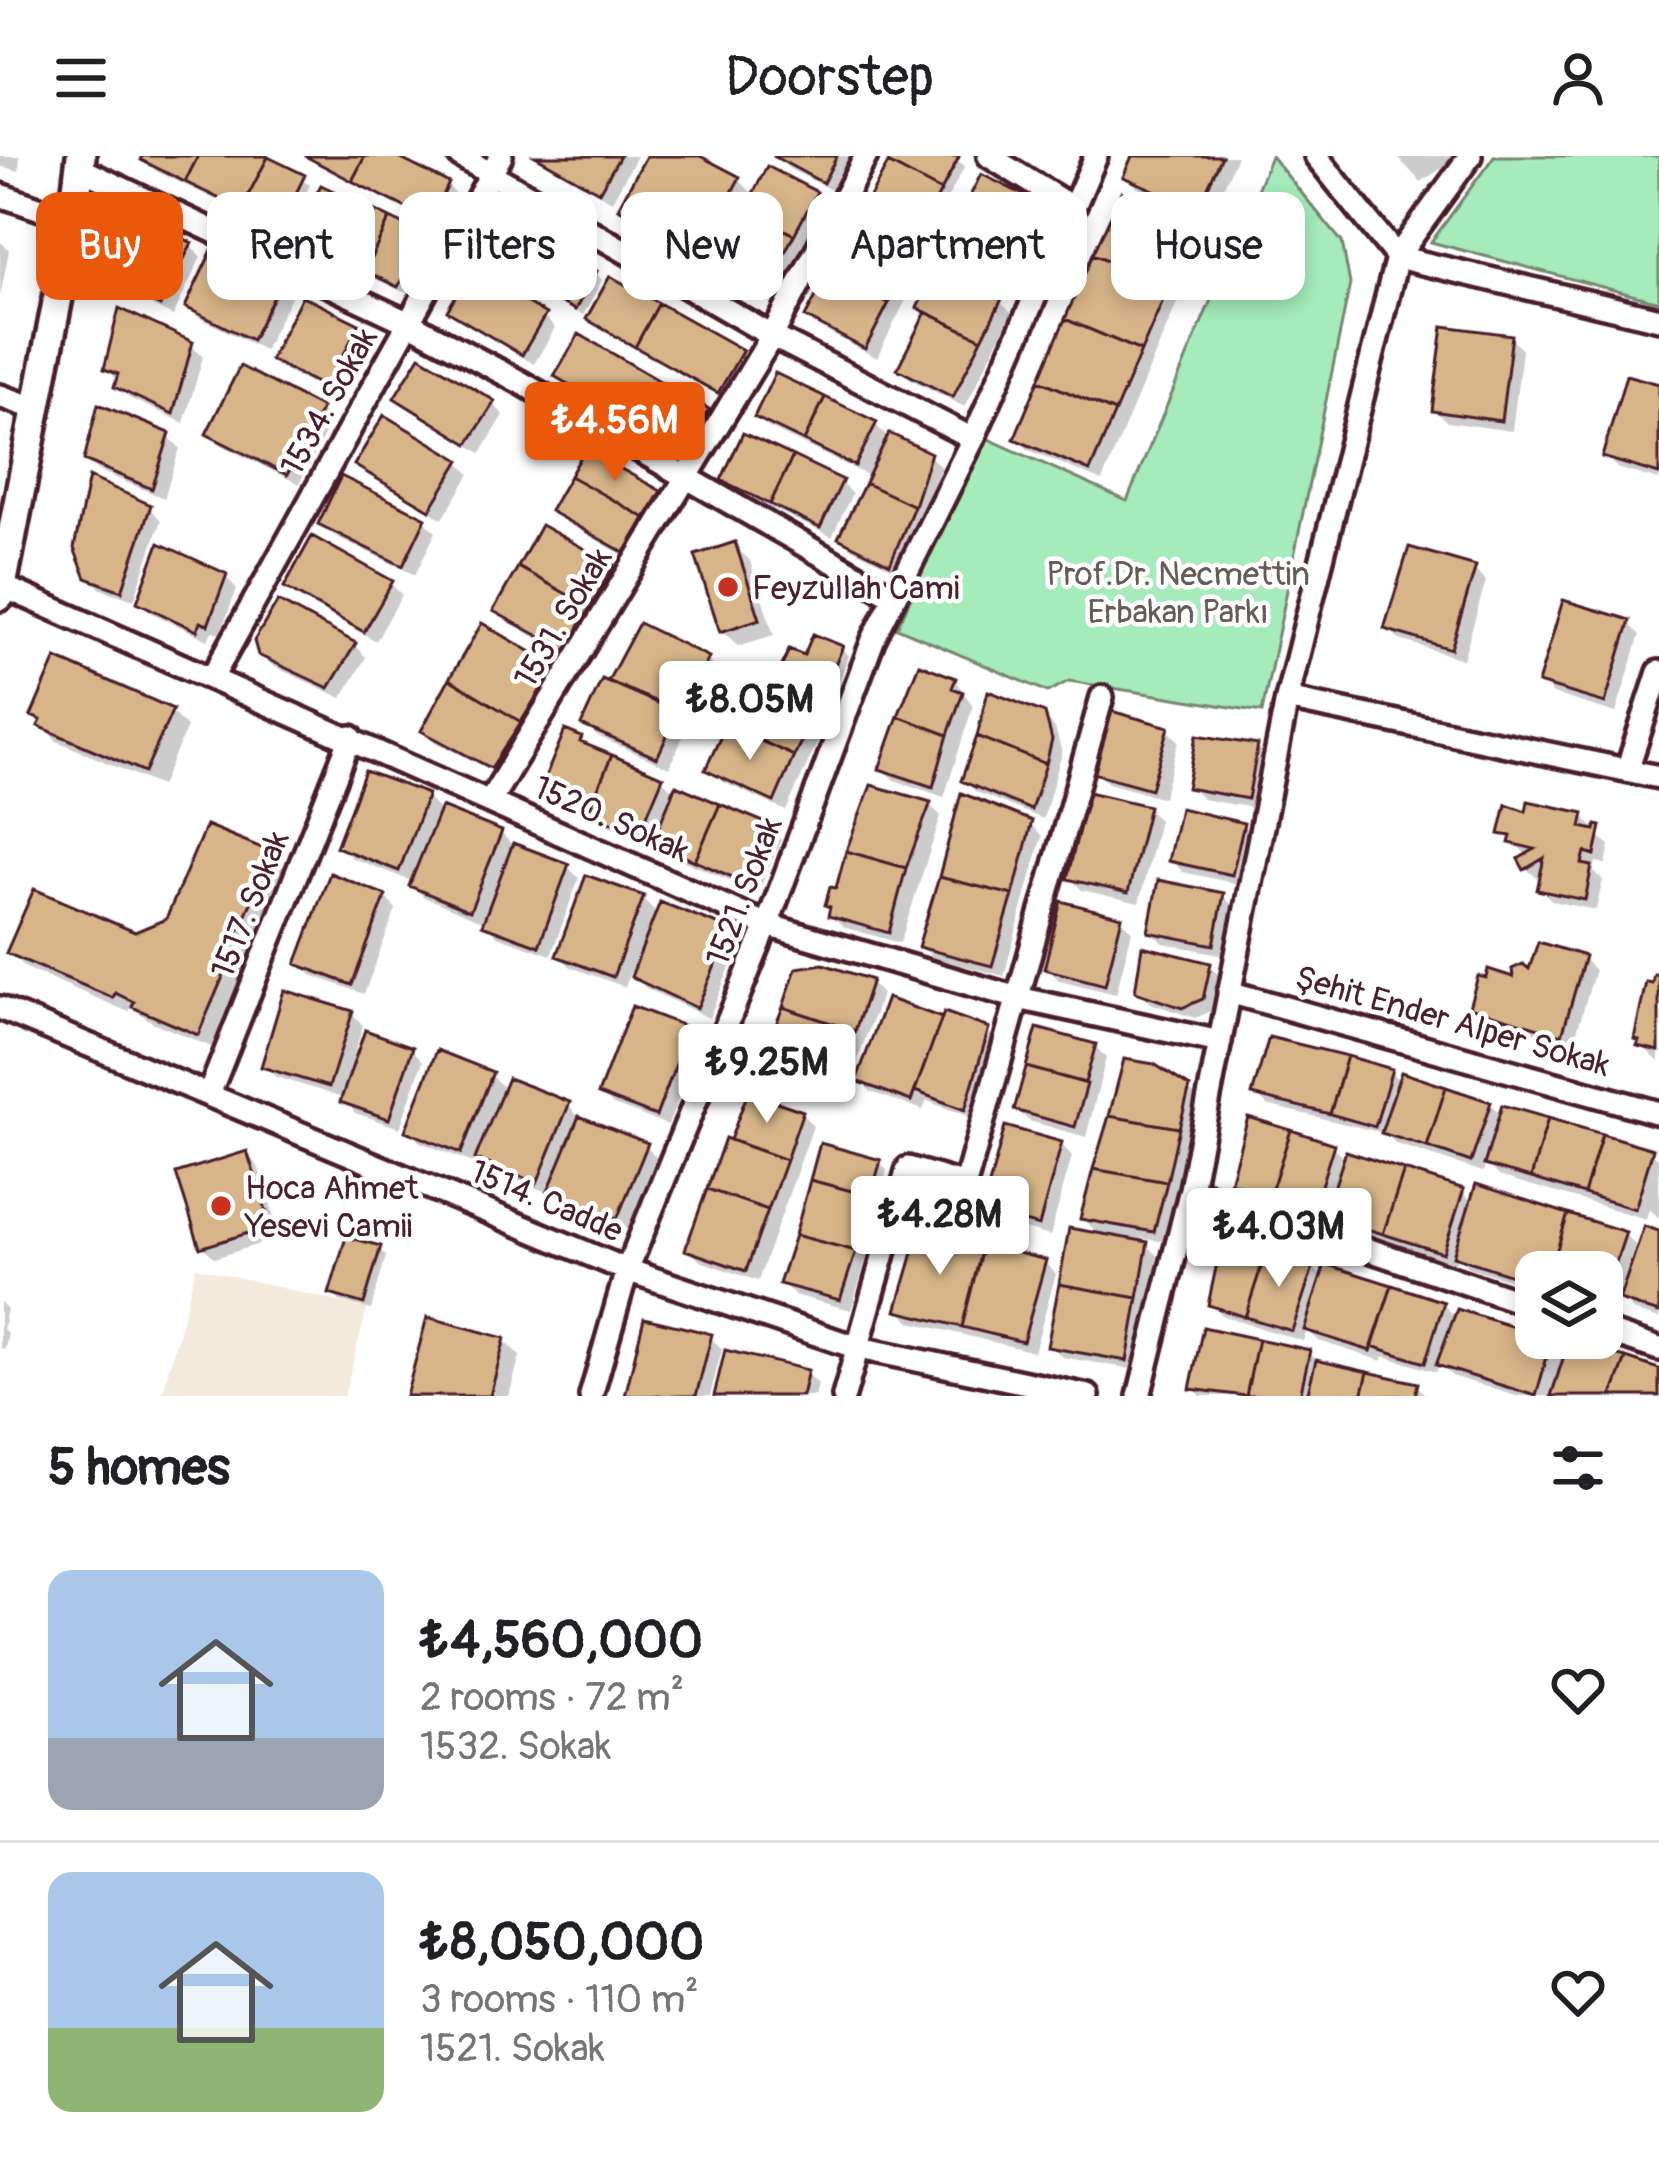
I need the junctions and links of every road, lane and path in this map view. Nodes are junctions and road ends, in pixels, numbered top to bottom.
1 (460, 156) edge
2 (866, 156) edge
3 (989, 156) edge
4 (1096, 156) edge
5 (1316, 156) edge
6 (1471, 156) edge
7 (81, 163) edge
8 (495, 164) edge
9 (1047, 192) edge
10 (1080, 192) edge
11 (0, 195) edge
12 (36, 207) edge
13 (1397, 256) junction
14 (58, 300) edge
15 (1033, 300) edge
16 (1659, 319) edge
17 (409, 323) junction
18 (772, 336) junction
19 (0, 395) edge
20 (37, 409) junction
21 (973, 439) junction
22 (685, 477) junction
23 (1, 589) edge
24 (893, 596) junction
25 (1659, 671) edge
26 (212, 678) junction
27 (1102, 697) dead end
28 (1288, 699) junction
29 (351, 737) junction
30 (1627, 770) junction
31 (1659, 777) edge
32 (491, 799) junction
33 (767, 925) junction
34 (1229, 992) junction
35 (1018, 998) junction
36 (0, 1008) edge
37 (1220, 1042) junction
38 (209, 1094) junction
39 (1659, 1113) edge
40 (1191, 1189) junction
41 (627, 1270) junction
42 (1515, 1300) edge
43 (1623, 1337) edge
44 (855, 1347) junction
45 (1659, 1349) edge
46 (591, 1396) edge
47 (844, 1396) edge
48 (1088, 1396) edge
49 (1139, 1396) edge

1 - 8 street
2 - 18 street, 1531. Sokak
3 - 9 street
4 - 10 street, 1521. Sokak
5 - 13 street
6 - 13 street
7 - 17 street
8 - 17 street, 1534. Sokak
8 - 18 street
11 - 12 street
13 - 16 street
13 - 28 street
14 - 20 street
15 - 21 street, 1521. Sokak
17 - 22 street
17 - 26 street, 1534. Sokak
18 - 21 street
18 - 22 street, 1531. Sokak
19 - 20 street
20 - 23 street
21 - 24 street, 1521. Sokak
22 - 24 street
22 - 32 street, 1531. Sokak
23 - 26 street, 1520. Sokak
24 - 33 street, 1521. Sokak
25 - 30 street
26 - 29 street, 1520. Sokak
27 - 35 street
28 - 30 street
28 - 34 street
29 - 32 street, 1520. Sokak
29 - 38 street, 1517. Sokak
30 - 31 street
32 - 33 street, 1520. Sokak
33 - 35 street, 1520. Sokak
33 - 41 street, 1521. Sokak
34 - 37 street
34 - 39 street, Şehit Ender Alper Sokak
35 - 37 street, 1520. Sokak
35 - 44 street
36 - 38 street, 1514. Cadde
37 - 40 street
38 - 41 street, 1514. Cadde
40 - 42 street
40 - 49 street
41 - 44 street, 1514. Cadde
41 - 46 street, 1521. Sokak
43 - 45 street
44 - 47 street
44 - 48 street, 1514. Cadde

